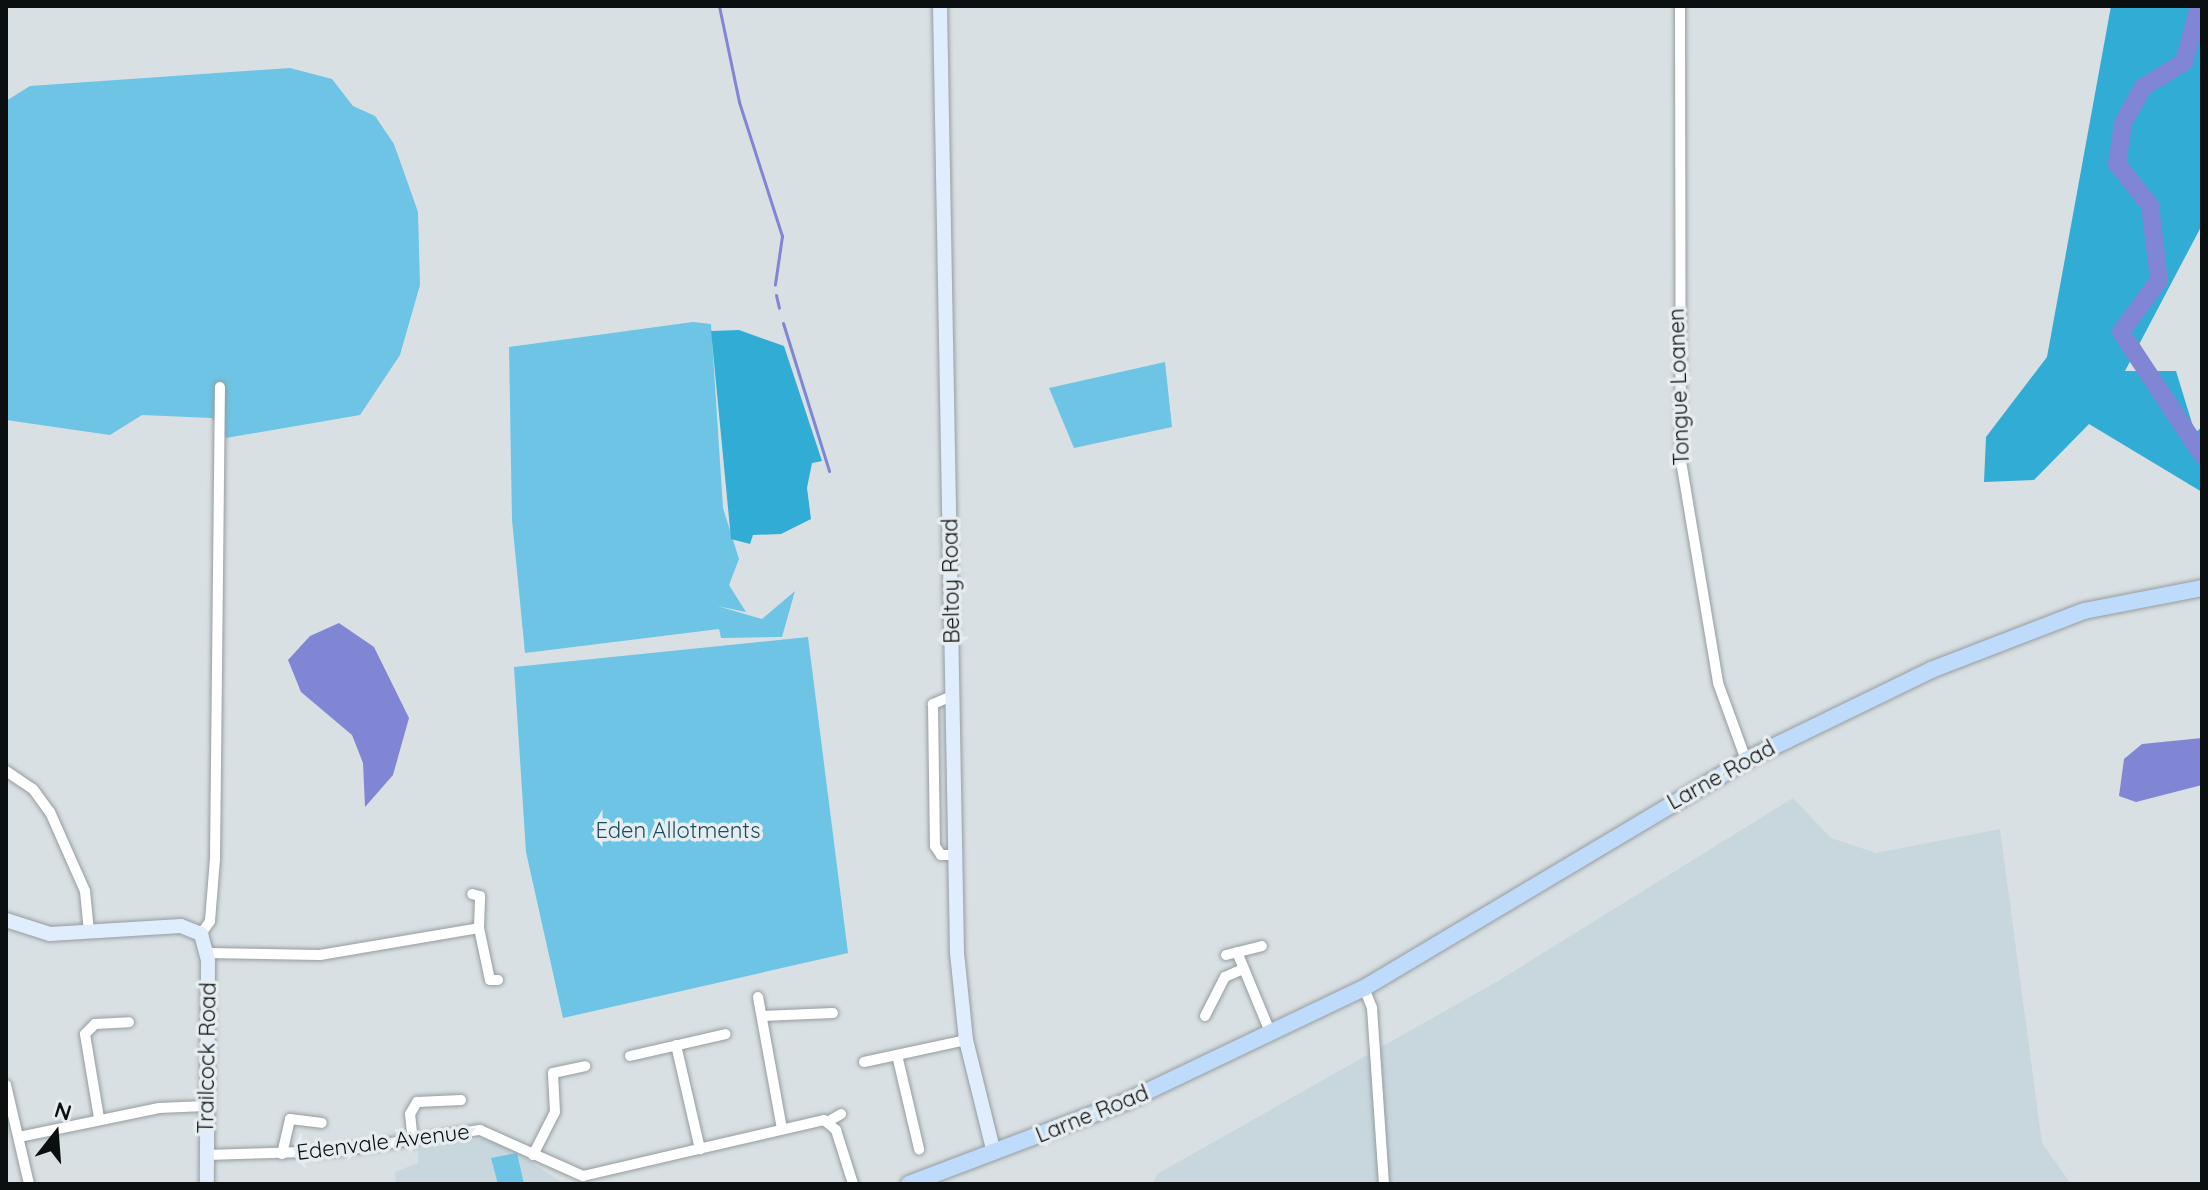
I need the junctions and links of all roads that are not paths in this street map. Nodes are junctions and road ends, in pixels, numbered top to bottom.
1 (940, 6) edge
2 (1680, 6) edge
3 (220, 387) dead end
4 (2202, 588) edge
5 (1746, 760) junction
6 (6, 771) edge
7 (480, 895) dead end
8 (6, 920) edge
9 (479, 928) junction
10 (89, 932) junction
11 (201, 934) junction
12 (1262, 946) dead end
13 (208, 953) junction
14 (1243, 969) junction
15 (489, 982) dead end
16 (1364, 988) junction
17 (758, 997) dead end
18 (833, 1013) dead end
19 (762, 1016) junction
20 (1205, 1016) dead end
21 (129, 1022) dead end
22 (726, 1034) dead end
23 (1271, 1034) junction
24 (966, 1040) junction
25 (676, 1045) junction
26 (897, 1055) junction
27 (630, 1056) dead end
28 (864, 1062) dead end
29 (585, 1066) dead end
30 (6, 1085) edge
31 (461, 1100) dead end
32 (205, 1106) junction
33 (841, 1114) dead end
34 (99, 1118) junction
35 (829, 1121) junction
36 (322, 1123) dead end
37 (782, 1129) junction
38 (19, 1137) junction
39 (413, 1142) junction
40 (700, 1149) junction
41 (919, 1149) dead end
42 (994, 1153) junction
43 (282, 1154) junction
44 (206, 1155) junction
45 (533, 1155) junction
46 (567, 1179) edge
47 (29, 1184) edge
48 (207, 1184) edge
49 (853, 1184) edge
50 (909, 1184) edge
51 (1384, 1184) edge

1 - 24 main road, Beltoy Road
2 - 5 street, Tongue Loanen
3 - 11 street
4 - 5 main road, Larne Road
5 - 16 main road, Larne Road
6 - 10 street
7 - 9 street
8 - 10 main road
9 - 13 street
9 - 15 street
10 - 11 main road
11 - 13 main road, Trailcock Road
12 - 14 street
13 - 32 main road, Trailcock Road
14 - 20 street
14 - 23 street
16 - 23 main road, Larne Road
16 - 51 street
17 - 19 street
18 - 19 street
19 - 37 street
21 - 34 street
22 - 25 street
23 - 42 main road, Larne Road
24 - 26 street
24 - 42 main road, Beltoy Road
25 - 27 street
25 - 40 street
26 - 28 street
26 - 41 street
29 - 45 street
30 - 38 street
31 - 39 street
32 - 34 street
32 - 44 main road, Trailcock Road
33 - 35 street
34 - 38 street
35 - 37 street, Edenvale Avenue
35 - 49 street
36 - 43 street, Edenvale Avenue
37 - 40 street, Edenvale Avenue
38 - 47 street
39 - 43 street, Edenvale Avenue
39 - 45 street, Edenvale Avenue
40 - 46 street, Edenvale Avenue
42 - 50 main road, Larne Road
43 - 44 street, Edenvale Avenue
44 - 48 main road, Trailcock Road
45 - 46 street, Edenvale Avenue

